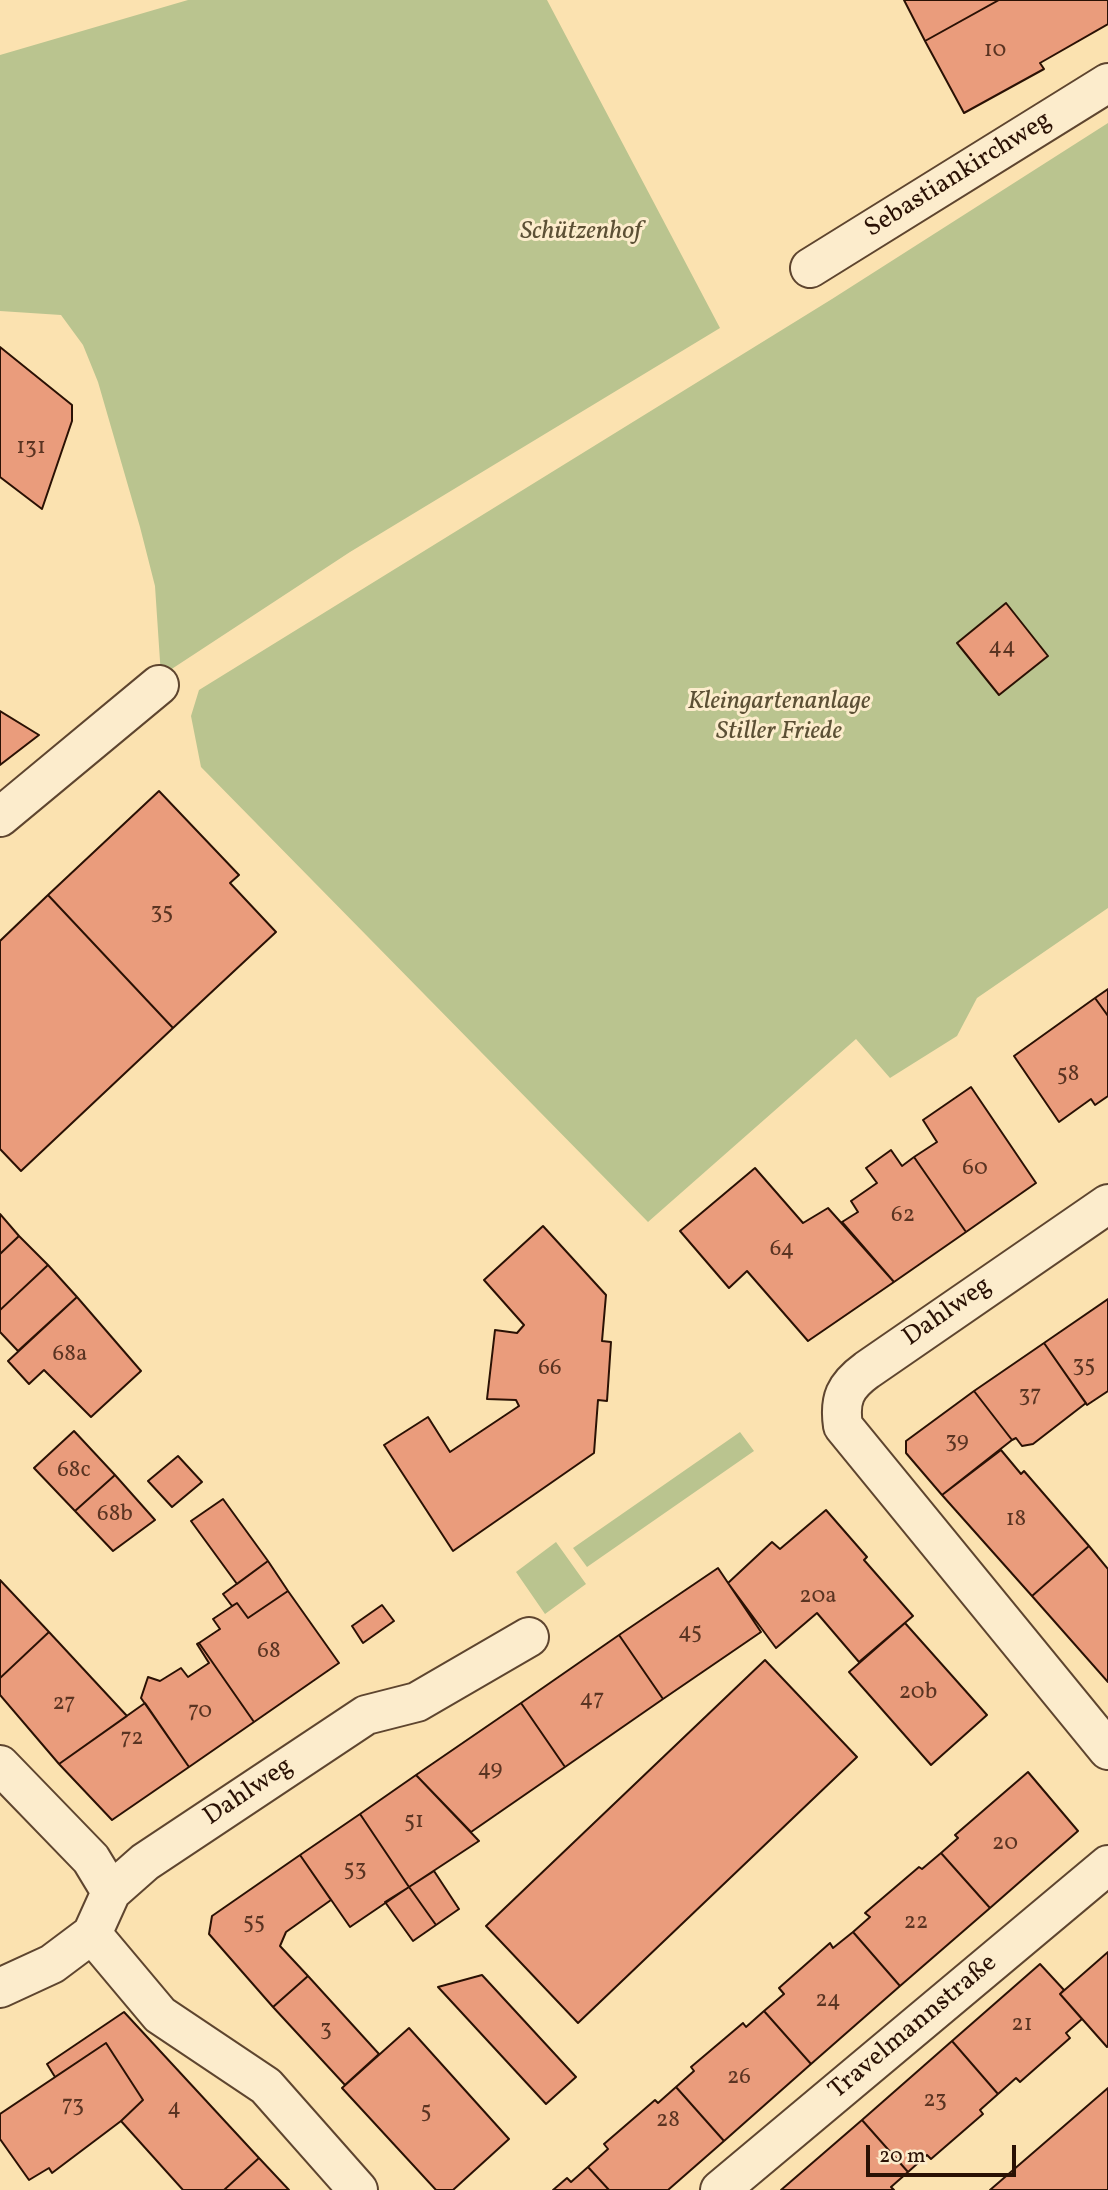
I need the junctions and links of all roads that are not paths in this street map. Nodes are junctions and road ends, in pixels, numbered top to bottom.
1 (1108, 83) edge
2 (810, 268) dead end
3 (159, 685) dead end
4 (0, 817) edge
5 (1108, 1204) edge
6 (529, 1637) dead end
7 (1108, 1750) edge
8 (0, 1765) edge
9 (1108, 1865) edge
10 (111, 1892) junction
11 (92, 1934) junction
12 (0, 1988) edge
13 (358, 2190) edge
14 (720, 2190) edge

1 - 2 street, Sebastiankirchweg
3 - 4 street
5 - 7 street, Dahlweg
6 - 10 street, Dahlweg
8 - 10 street
9 - 14 street, Travelmannstraße
10 - 11 street, Dahlweg
11 - 12 street, Dahlweg
11 - 13 street

